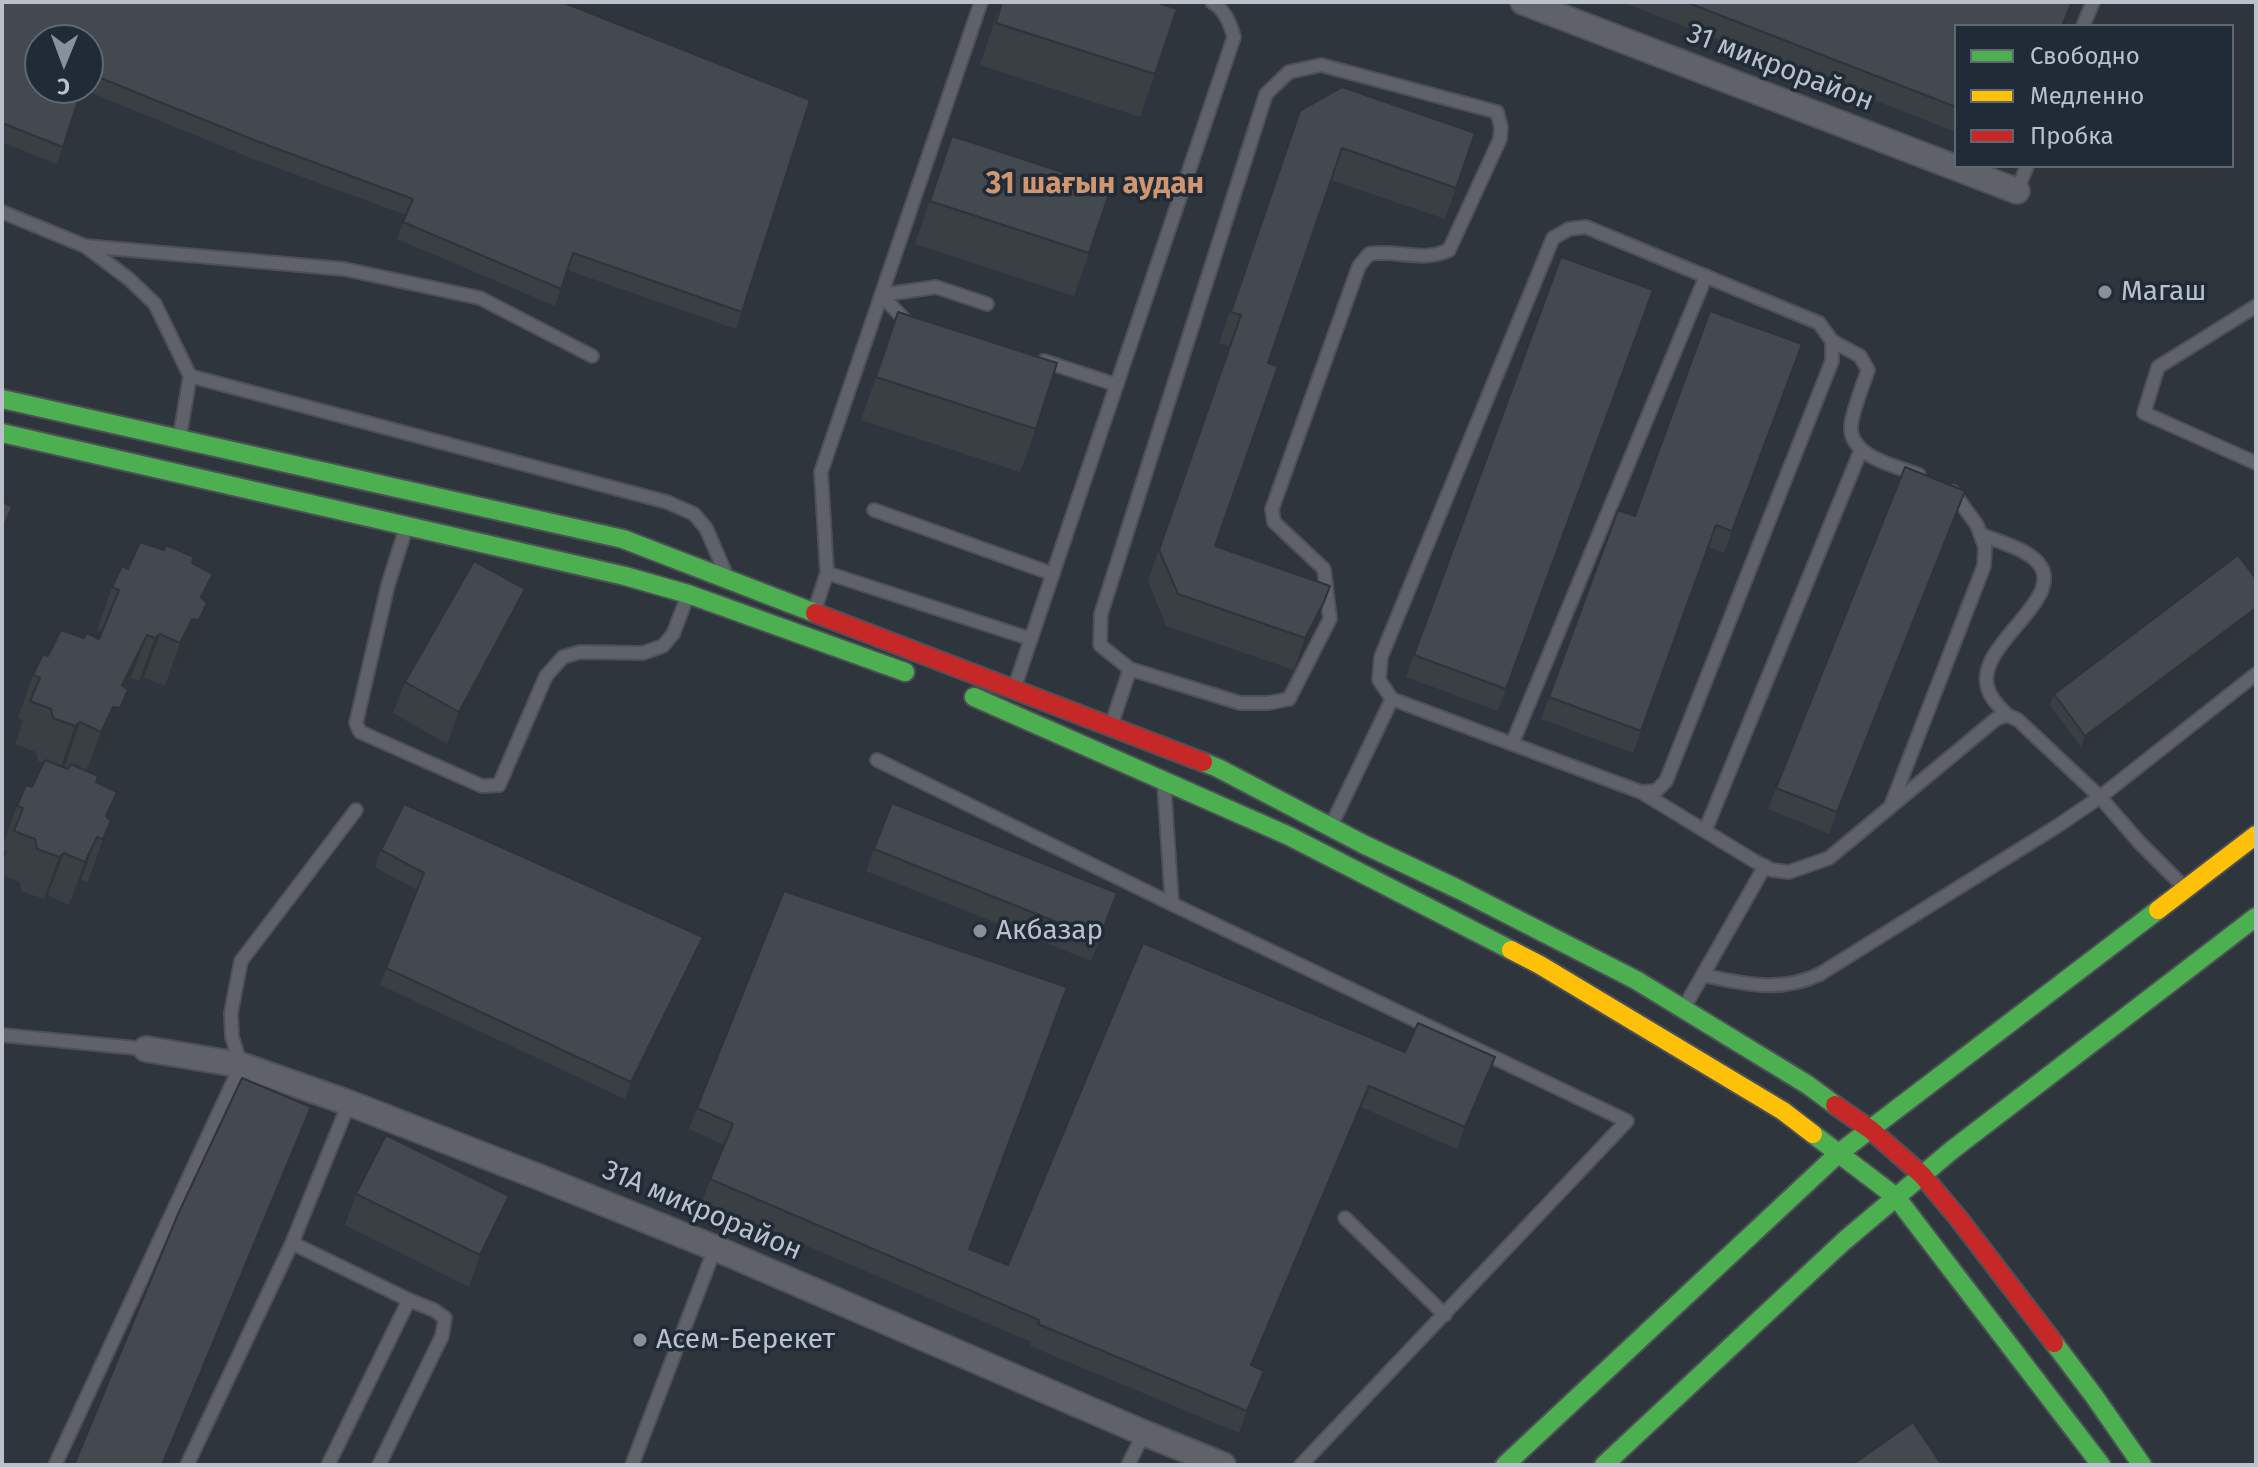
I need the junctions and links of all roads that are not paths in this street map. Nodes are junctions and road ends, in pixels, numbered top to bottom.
1 (981, 2) edge
2 (1212, 2) edge
3 (1523, 2) edge
4 (2093, 2) edge
5 (2084, 24) edge
6 (1954, 167) edge
7 (1957, 168) edge
8 (2026, 168) edge
9 (2017, 191) joint
10 (2, 212) edge
11 (85, 246) junction
12 (1706, 276) junction
13 (881, 295) junction
14 (987, 304) dead end
15 (2256, 306) edge
16 (917, 333) edge
17 (1832, 341) junction
18 (592, 356) dead end
19 (1040, 360) edge
20 (190, 376) junction
21 (1117, 385) junction
22 (2, 399) edge
23 (2, 433) edge
24 (179, 439) junction
25 (1861, 450) junction
26 (2256, 463) edge
27 (1932, 480) edge
28 (1946, 485) edge
29 (874, 510) dead end
30 (407, 524) junction
31 (1980, 534) junction
32 (827, 573) junction
33 (1053, 574) junction
34 (728, 579) junction
35 (688, 594) junction
36 (814, 612) junction
37 (1031, 639) junction
38 (1130, 669) junction
39 (2256, 674) edge
40 (919, 677) dead end
41 (1014, 689) junction
42 (962, 692) dead end
43 (1392, 699) junction
44 (2007, 715) junction
45 (1111, 726) junction
46 (1512, 744) junction
47 (877, 760) dead end
48 (1164, 781) junction
49 (1641, 792) junction
50 (2100, 797) junction
51 (1891, 806) junction
52 (356, 810) dead end
53 (1331, 827) junction
54 (1705, 831) junction
55 (2256, 835) edge
56 (1765, 866) junction
57 (2186, 889) junction
58 (1172, 904) junction
59 (2256, 917) edge
60 (1703, 975) junction
61 (1684, 1009) junction
62 (2, 1035) edge
63 (146, 1049) joint
64 (241, 1065) junction
65 (349, 1103) junction
66 (1871, 1130) junction
67 (1839, 1153) junction
68 (1922, 1175) junction
69 (1896, 1197) junction
70 (1345, 1218) dead end
71 (292, 1243) junction
72 (715, 1248) junction
73 (409, 1300) junction
74 (1445, 1315) junction
75 (1144, 1433) junction
76 (2093, 1463) edge
77 (55, 1465) edge
78 (187, 1465) edge
79 (328, 1465) edge
80 (379, 1465) edge
81 (632, 1465) edge
82 (1128, 1465) edge
83 (1223, 1465) edge
84 (1301, 1465) edge
85 (1505, 1465) edge
86 (1604, 1465) edge
87 (2142, 1465) edge

1 - 13 lane
2 - 21 lane
3 - 6 street, 31 микрорайон
4 - 5 lane
7 - 9 street, 31 микрорайон
8 - 9 lane
10 - 11 lane
11 - 18 lane
11 - 20 lane
12 - 17 lane
12 - 43 lane
12 - 46 lane
13 - 14 lane
13 - 16 lane
13 - 32 lane
15 - 26 lane
17 - 25 lane
17 - 49 lane
19 - 21 lane
20 - 24 lane
20 - 34 lane
21 - 33 lane
22 - 24 street
23 - 30 street
24 - 34 street
25 - 27 lane
25 - 54 lane
28 - 31 lane
29 - 33 lane
30 - 35 street
30 - 35 lane
31 - 44 lane
31 - 51 lane
32 - 36 lane
32 - 37 lane
33 - 37 lane
34 - 36 street
35 - 40 street
36 - 41 street
37 - 41 lane
38 - 38 lane
38 - 45 lane
39 - 50 lane
41 - 45 street
42 - 48 street
43 - 46 lane
43 - 53 lane
44 - 50 lane
44 - 51 lane
45 - 53 street
46 - 49 lane
47 - 58 lane
48 - 58 lane
48 - 67 street
49 - 54 lane
50 - 57 lane
50 - 60 lane
51 - 56 lane
52 - 64 lane
53 - 61 street
54 - 56 lane
55 - 57 street
56 - 60 lane
57 - 66 street
58 - 74 lane
59 - 68 street
60 - 61 lane
61 - 66 street
62 - 63 lane
63 - 64 street, 31А микрорайон
64 - 65 street, 31А микрорайон
64 - 77 lane
65 - 71 lane
65 - 72 street, 31А микрорайон
66 - 67 street
66 - 68 street
67 - 69 street
67 - 85 street
68 - 69 street
68 - 87 street
69 - 76 street
69 - 86 street
70 - 74 lane
71 - 73 lane
71 - 78 lane
72 - 75 street, 31А микрорайон
72 - 81 lane
73 - 79 lane
73 - 80 lane
74 - 84 lane
75 - 82 lane
75 - 83 street, 31А микрорайон

